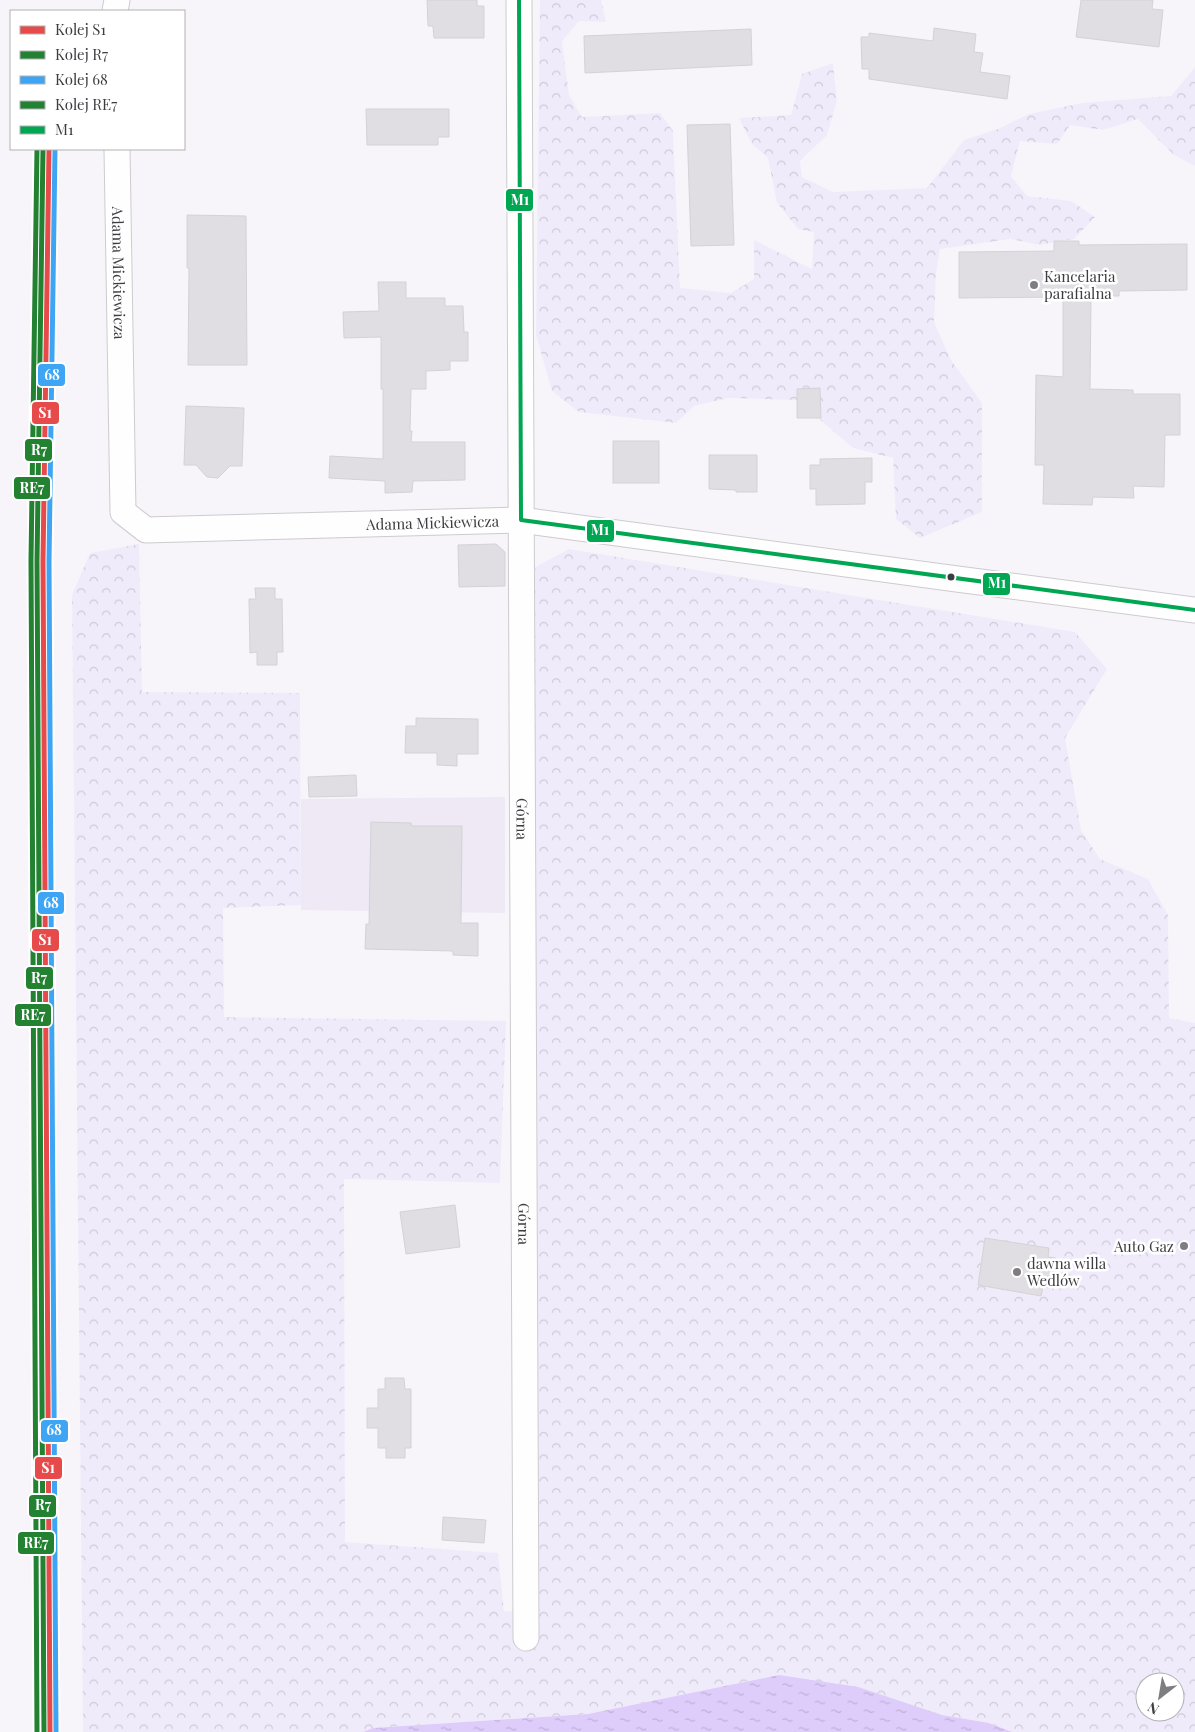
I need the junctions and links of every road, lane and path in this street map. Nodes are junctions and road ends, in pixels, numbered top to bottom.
1 (519, 0) edge
2 (117, 150) edge
3 (521, 520) junction
4 (1195, 610) edge
5 (526, 1638) dead end

1 - 3 street, Górna
2 - 3 street, Adama Mickiewicza
3 - 4 street, Adama Mickiewicza
3 - 5 street, Górna

